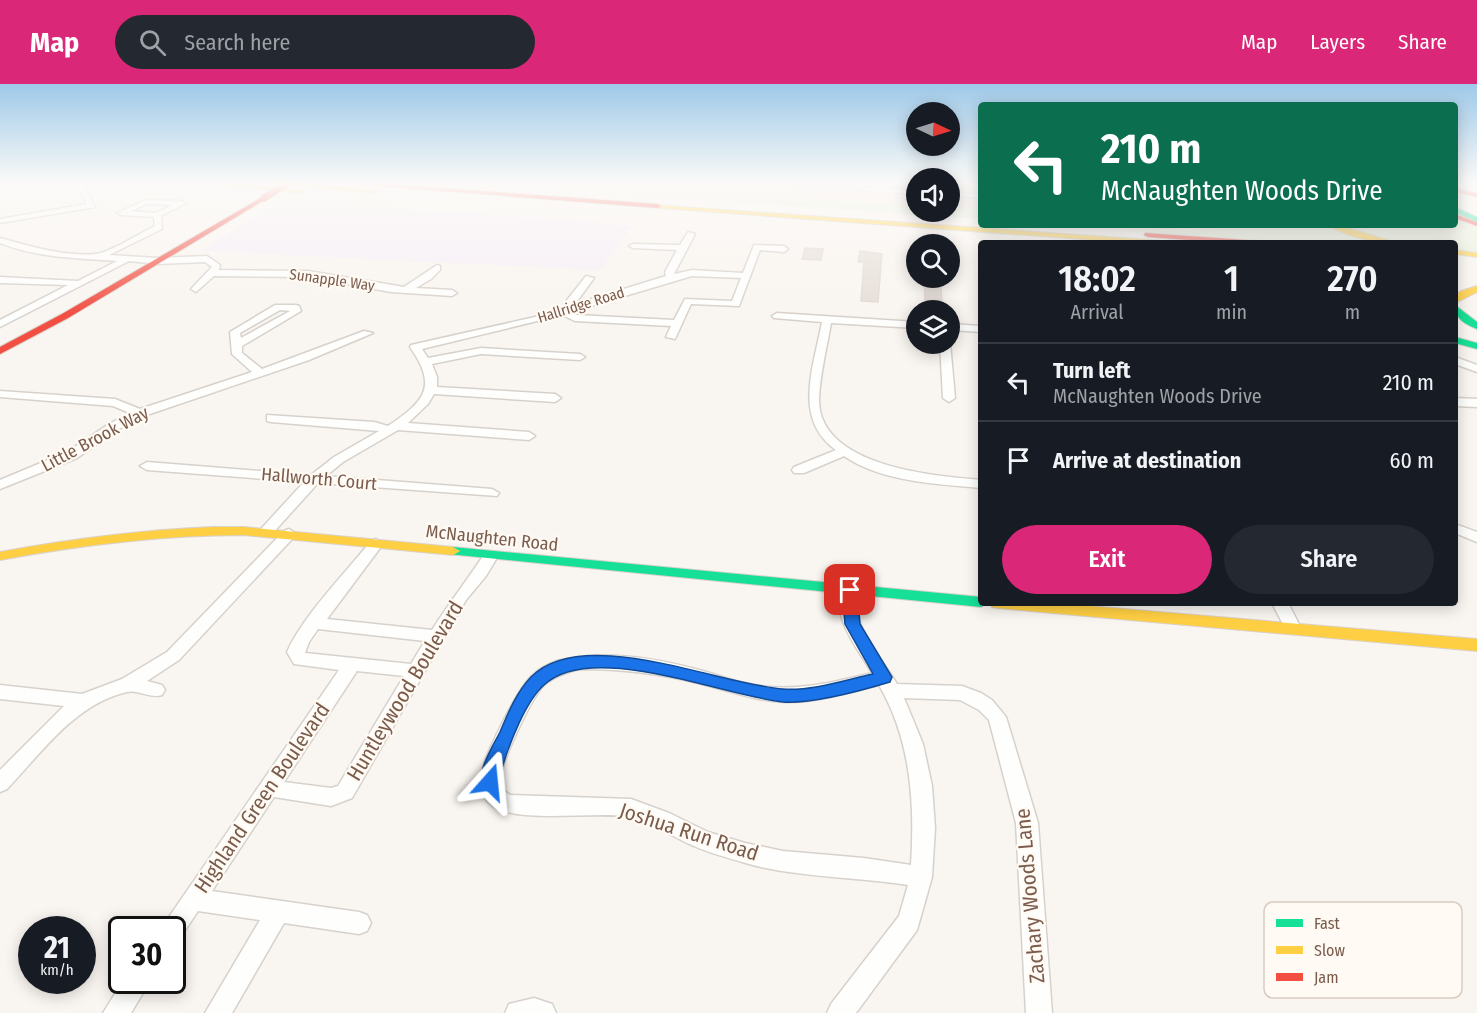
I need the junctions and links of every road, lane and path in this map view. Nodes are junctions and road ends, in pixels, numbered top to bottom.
1 (156, 227) edge
2 (215, 227) edge
3 (783, 227) edge
4 (869, 227) edge
5 (950, 227) edge
6 (1051, 228) edge
7 (1096, 228) edge
8 (1168, 228) edge
9 (1340, 228) edge
10 (691, 234) dead end
11 (0, 240) edge
12 (1040, 240) edge
13 (1124, 240) edge
14 (1219, 240) edge
15 (1380, 240) edge
16 (978, 242) edge
17 (5, 246) edge
18 (633, 246) dead end
19 (682, 248) junction
20 (784, 249) dead end
21 (1458, 253) edge
22 (97, 257) junction
23 (1458, 257) edge
24 (1477, 257) edge
25 (127, 259) junction
26 (158, 261) junction
27 (1458, 264) edge
28 (1477, 266) edge
29 (437, 268) dead end
30 (212, 273) junction
31 (0, 274) edge
32 (747, 276) junction
33 (589, 278) dead end
34 (671, 278) junction
35 (0, 280) edge
36 (54, 282) junction
37 (80, 283) junction
38 (196, 289) dead end
39 (1477, 289) edge
40 (406, 290) junction
41 (452, 293) dead end
42 (1458, 298) edge
43 (568, 310) junction
44 (1458, 312) edge
45 (777, 316) dead end
46 (827, 319) junction
47 (651, 322) junction
48 (677, 323) junction
49 (0, 324) edge
50 (906, 324) edge
51 (1477, 326) edge
52 (960, 328) edge
53 (978, 329) edge
54 (368, 333) dead end
55 (645, 335) dead end
56 (671, 337) dead end
57 (1458, 341) edge
58 (236, 345) junction
59 (1477, 346) edge
60 (0, 351) edge
61 (946, 354) edge
62 (580, 357) dead end
63 (1458, 361) edge
64 (425, 362) junction
65 (1475, 367) edge
66 (260, 373) junction
67 (430, 390) junction
68 (6, 395) edge
69 (555, 398) dead end
70 (949, 398) dead end
71 (1458, 402) edge
72 (0, 403) edge
73 (1477, 403) edge
74 (140, 413) junction
75 (271, 418) dead end
76 (392, 428) junction
77 (529, 436) dead end
78 (845, 451) junction
79 (147, 466) dead end
80 (799, 470) dead end
81 (316, 479) junction
82 (978, 484) edge
83 (0, 485) edge
84 (492, 493) dead end
85 (266, 532) junction
86 (289, 534) junction
87 (375, 544) junction
88 (0, 556) edge
89 (490, 556) junction
90 (850, 590) junction
91 (978, 602) edge
92 (1033, 606) edge
93 (1282, 606) edge
94 (313, 623) junction
95 (1293, 628) junction
96 (437, 636) junction
97 (1477, 645) edge
98 (352, 665) junction
99 (416, 671) junction
100 (128, 684) junction
101 (888, 684) junction
102 (156, 690) dead end
103 (0, 692) edge
104 (83, 701) junction
105 (0, 783) edge
106 (269, 788) junction
107 (495, 796) joint
108 (921, 877) junction
109 (194, 899) junction
110 (278, 912) junction
111 (182, 916) edge
112 (359, 923) dead end
113 (129, 994) edge
114 (116, 1013) edge
115 (219, 1013) edge
116 (518, 1013) edge
117 (543, 1013) edge
118 (840, 1013) edge
119 (1039, 1013) edge

1 - 22 street
2 - 26 main road, bridge
3 - 16 main road
4 - 12 main road
5 - 13 main road
6 - 14 main road
7 - 8 main road
9 - 15 main road
10 - 19 street
11 - 17 street
17 - 22 street
18 - 19 street
19 - 34 street
20 - 32 street
21 - 24 main road
22 - 25 street
23 - 24 main road
25 - 26 street
25 - 37 street
26 - 30 street
26 - 60 main road
27 - 28 main road
29 - 40 street
30 - 38 street
30 - 40 street, Sunapple Way
31 - 36 street
32 - 34 street, Hallridge Road
32 - 48 street
33 - 43 street
34 - 43 street, Hallridge Road
35 - 36 street
36 - 37 street
37 - 49 street
39 - 42 main road
40 - 41 street, Sunapple Way
43 - 47 street
43 - 64 street, Hallridge Road
44 - 51 main road
45 - 46 street
46 - 50 street
46 - 78 street
47 - 48 street
47 - 55 street
48 - 56 street
52 - 53 street
54 - 66 street, Little Brook Way
57 - 59 main road
58 - 58 street
58 - 66 street
61 - 70 street
62 - 64 street
63 - 65 street
64 - 67 street
66 - 74 street, Little Brook Way
67 - 69 street
67 - 76 street
68 - 72 street
68 - 74 street
71 - 73 street
74 - 83 street, Little Brook Way
75 - 76 street
76 - 77 street
76 - 81 street
78 - 80 street
78 - 82 street
79 - 81 street, Hallworth Court
81 - 84 street, Hallworth Court
81 - 85 street
85 - 86 main road, McNaughten Road
85 - 88 main road, McNaughten Road
86 - 87 main road, McNaughten Road
86 - 100 street
87 - 89 main road, McNaughten Road
87 - 94 street
89 - 90 main road, McNaughten Road
89 - 96 street, Huntleywood Boulevard
90 - 91 main road, McNaughten Road
90 - 101 street
92 - 95 main road
93 - 95 street
94 - 96 street
94 - 98 street
95 - 97 main road
96 - 99 street, Huntleywood Boulevard
98 - 99 street
98 - 106 street, Highland Green Boulevard
99 - 106 street, Huntleywood Boulevard
100 - 102 street
100 - 104 street
101 - 107 street, Zachary Woods Lane
101 - 108 street
101 - 119 street, Zachary Woods Lane
103 - 104 street
104 - 105 street
106 - 109 street, Highland Green Boulevard
107 - 108 street, Joshua Run Road
108 - 118 street
109 - 110 street
109 - 111 street, Highland Green Boulevard
110 - 112 street
110 - 115 street
113 - 114 street
116 - 117 street

